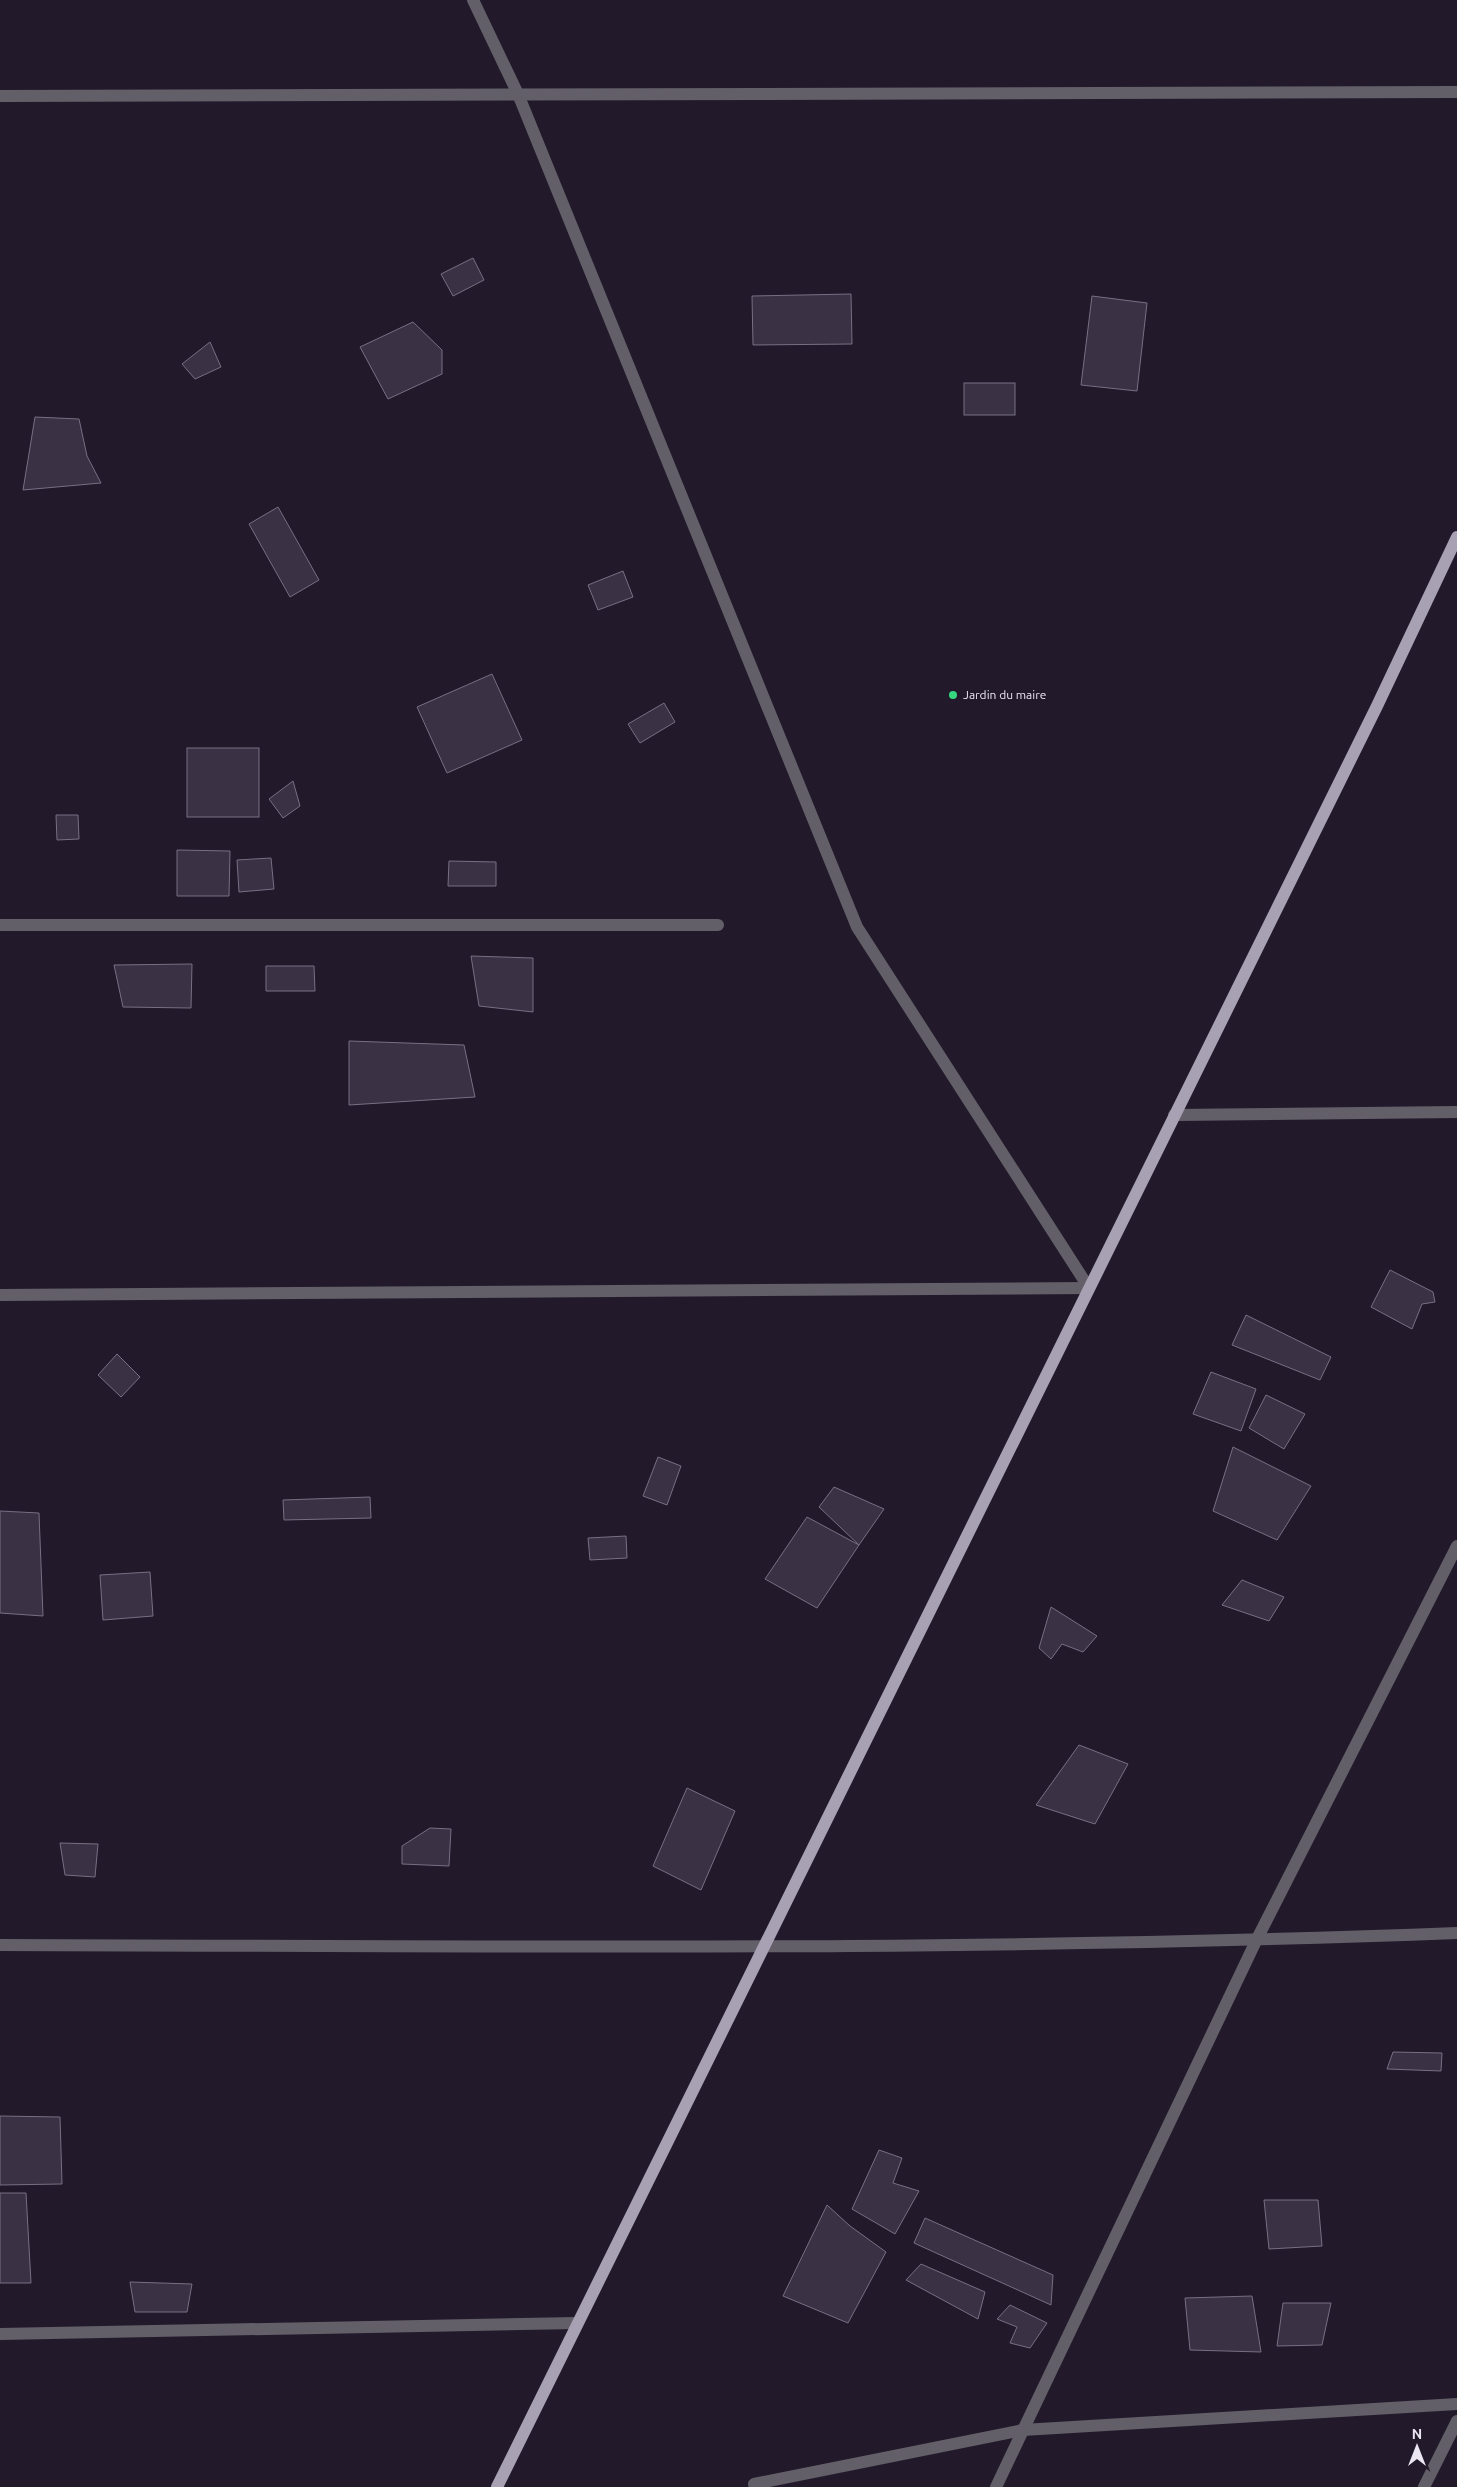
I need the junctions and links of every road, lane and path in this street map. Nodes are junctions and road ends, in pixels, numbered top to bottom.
1 (473, 0) edge
2 (1457, 92) edge
3 (518, 94) junction
4 (0, 96) edge
5 (1457, 537) edge
6 (0, 925) edge
7 (718, 925) dead end
8 (1457, 1112) edge
9 (1174, 1115) junction
10 (1089, 1288) junction
11 (0, 1295) edge
12 (1457, 1546) edge
13 (1457, 1934) edge
14 (1256, 1941) junction
15 (0, 1945) edge
16 (763, 1947) junction
17 (577, 2323) junction
18 (0, 2334) edge
19 (1457, 2404) edge
20 (1457, 2421) edge
21 (1023, 2430) junction
22 (754, 2484) dead end
23 (497, 2487) edge
24 (996, 2487) edge
25 (1424, 2487) edge

1 - 3 street
2 - 3 street
3 - 4 street
3 - 10 street
5 - 9 main road
6 - 7 street
8 - 9 street
9 - 10 main road
10 - 11 street
10 - 16 main road
12 - 14 street
13 - 14 street
14 - 16 street
14 - 21 street
15 - 16 street
16 - 17 main road
17 - 18 street
17 - 23 main road
19 - 21 street
20 - 25 street
21 - 22 street
21 - 24 street

